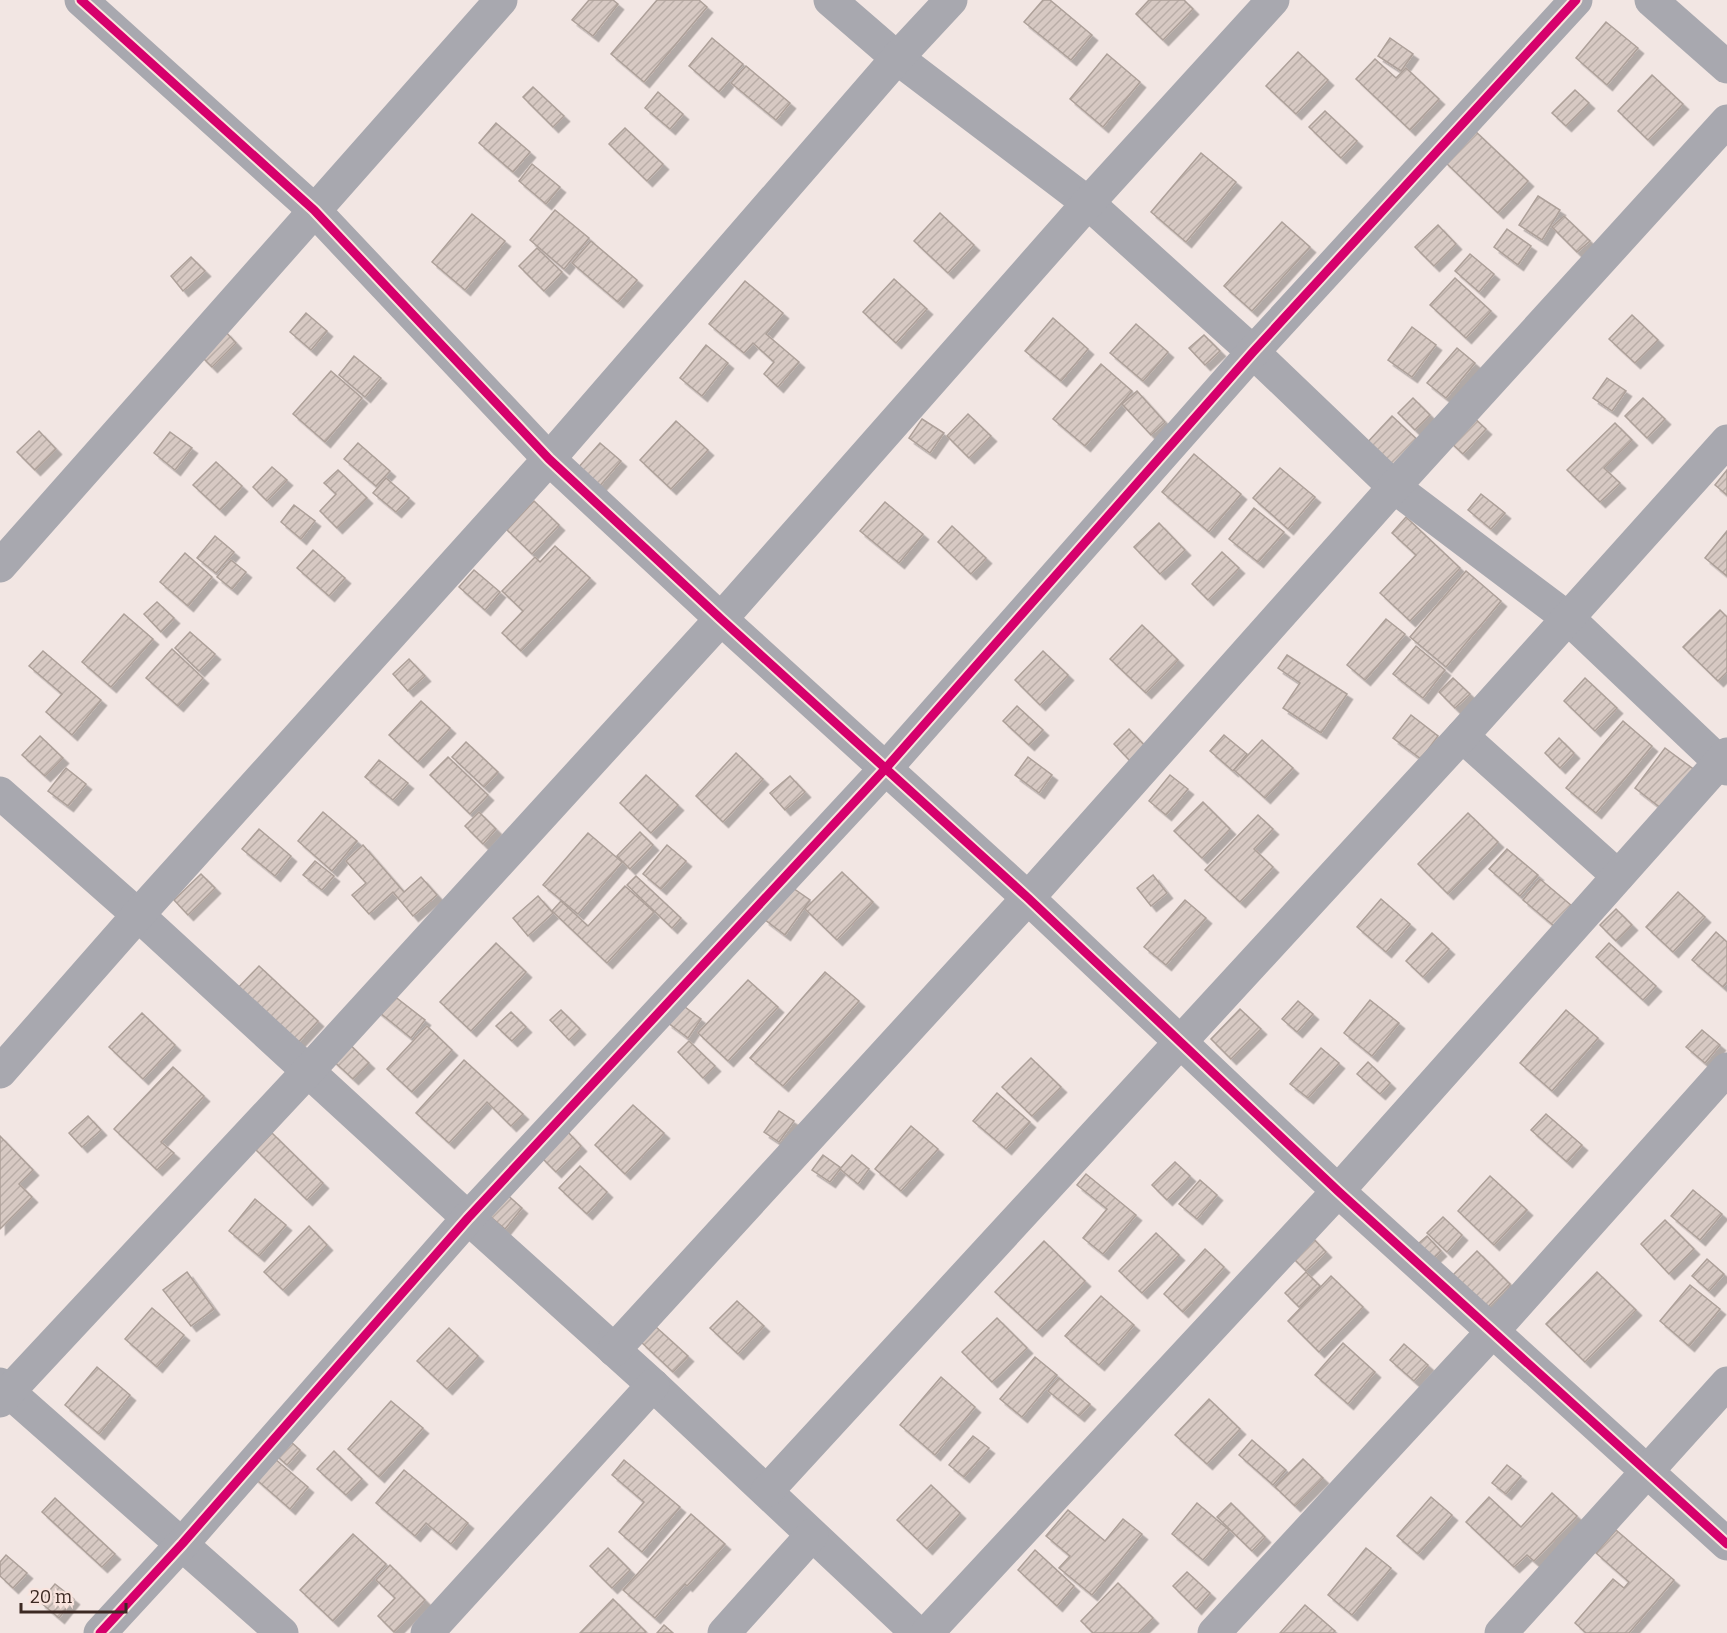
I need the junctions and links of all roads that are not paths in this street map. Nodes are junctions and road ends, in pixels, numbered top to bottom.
1 (81, 0) edge
2 (501, 0) edge
3 (830, 0) edge
4 (951, 0) edge
5 (1273, 0) edge
6 (1576, 0) edge
7 (1651, 0) edge
8 (897, 58) junction
9 (1727, 67) edge
10 (1727, 122) edge
11 (1088, 203) junction
12 (314, 210) junction
13 (1253, 352) junction
14 (1727, 441) edge
15 (549, 459) junction
16 (1394, 487) junction
17 (0, 566) edge
18 (721, 619) junction
19 (1569, 619) junction
20 (1462, 736) junction
21 (1724, 762) edge
22 (886, 768) junction
23 (0, 793) edge
24 (1618, 876) junction
25 (1028, 898) junction
26 (138, 915) junction
27 (1182, 1043) junction
28 (1727, 1069) edge
29 (309, 1070) junction
30 (0, 1072) edge
31 (1338, 1191) junction
32 (468, 1218) junction
33 (1492, 1332) junction
34 (615, 1350) junction
35 (1727, 1383) edge
36 (653, 1385) junction
37 (3, 1392) edge
38 (1648, 1471) junction
39 (767, 1491) junction
40 (812, 1536) junction
41 (182, 1544) junction
42 (1727, 1544) edge
43 (100, 1633) edge
44 (282, 1633) edge
45 (427, 1633) edge
46 (724, 1633) edge
47 (917, 1633) edge
48 (927, 1633) edge
49 (1214, 1633) edge
50 (1502, 1633) edge

1 - 12 street
2 - 12 street
3 - 8 street
4 - 8 street
5 - 11 street
6 - 13 street
7 - 9 street
8 - 11 street
8 - 15 street
10 - 16 street
11 - 13 street
11 - 18 street
12 - 15 street
12 - 17 street
13 - 16 street
13 - 22 street
14 - 19 street
15 - 18 street
15 - 26 street
16 - 19 street
16 - 25 street
18 - 22 street
18 - 29 street
19 - 20 street
19 - 21 street
20 - 24 street
20 - 27 street
21 - 24 street
22 - 25 street
22 - 32 street
23 - 26 street
24 - 31 street
25 - 27 street
25 - 34 street
26 - 29 street
26 - 30 street
27 - 31 street
27 - 39 street
28 - 33 street
29 - 32 street
29 - 37 street
31 - 33 street
31 - 48 street
32 - 34 street
32 - 41 street
33 - 38 street
33 - 49 street
34 - 36 street
35 - 38 street
36 - 39 street
36 - 45 street
37 - 41 street
38 - 42 street
38 - 50 street
39 - 40 street
40 - 46 street
40 - 47 street
41 - 43 street
41 - 44 street

